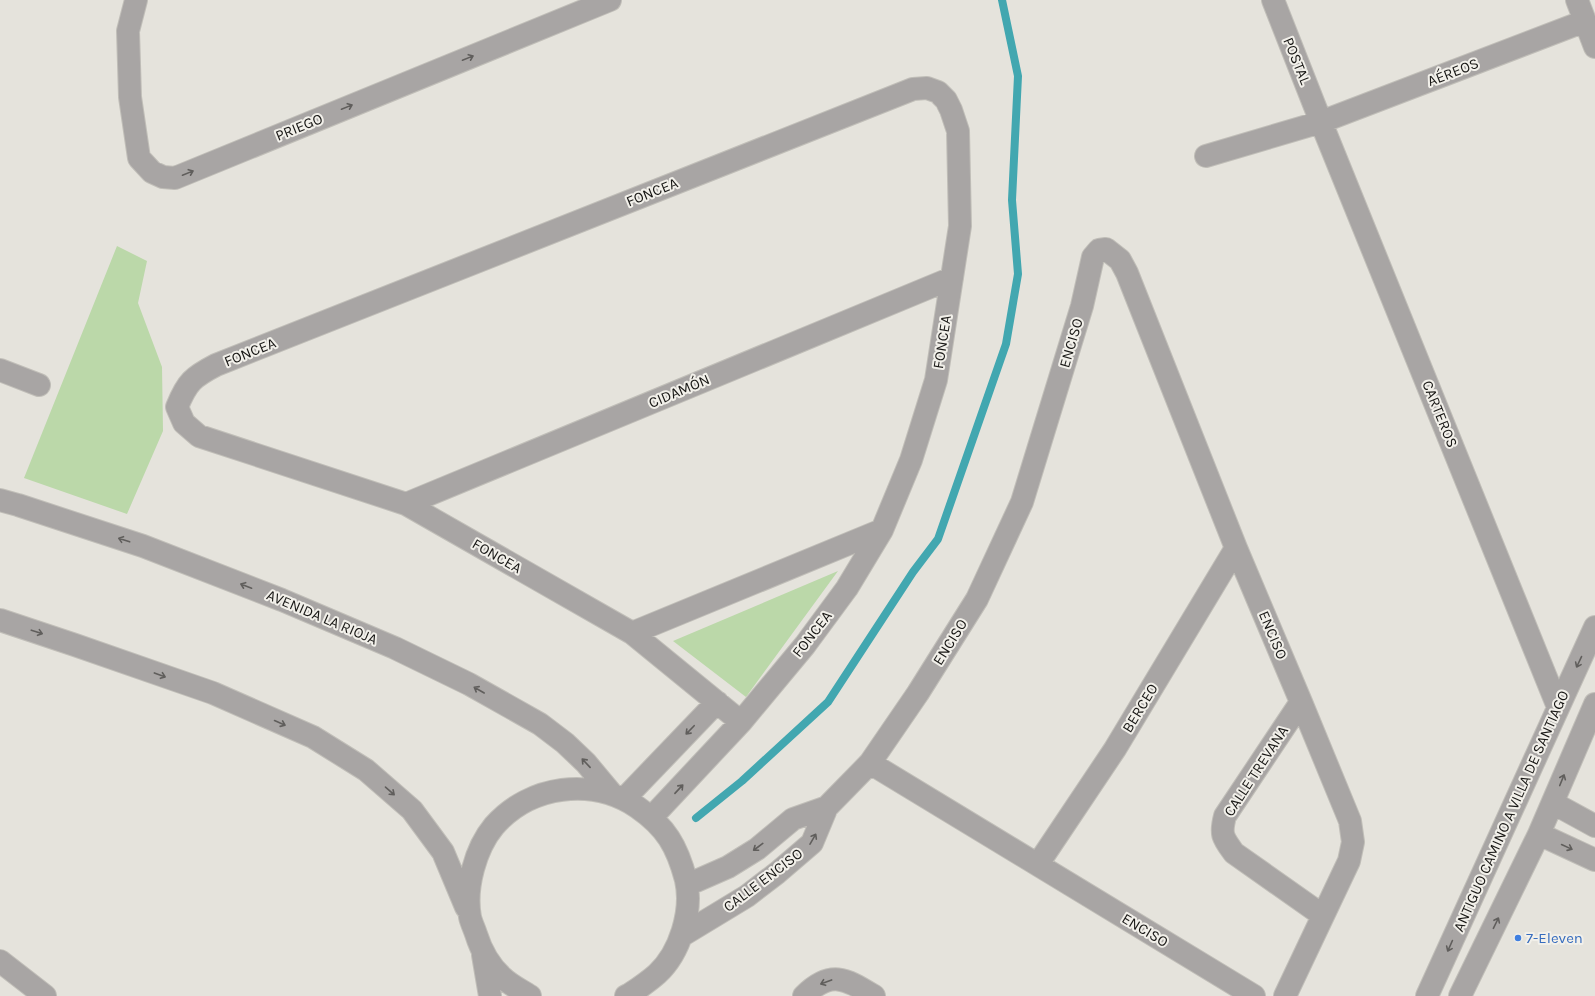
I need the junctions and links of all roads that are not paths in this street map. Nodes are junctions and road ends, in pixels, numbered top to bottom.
1 (136, 0) edge
2 (610, 0) edge
3 (1273, 0) edge
4 (1577, 0) edge
5 (1585, 21) junction
6 (1595, 47) edge
7 (1321, 122) junction
8 (1206, 156) dead end
9 (952, 278) junction
10 (0, 370) edge
11 (39, 384) dead end
12 (0, 500) edge
13 (406, 504) junction
14 (882, 530) junction
15 (1236, 548) junction
16 (0, 620) edge
17 (1595, 626) edge
18 (632, 633) junction
19 (717, 702) junction
20 (1302, 702) junction
21 (1595, 704) edge
22 (1558, 706) junction
23 (741, 722) junction
24 (870, 764) junction
25 (617, 796) junction
26 (1553, 803) junction
27 (827, 808) junction
28 (652, 817) junction
29 (1595, 826) edge
30 (1539, 834) junction
31 (1595, 860) edge
32 (1038, 864) junction
33 (687, 885) junction
34 (1322, 915) junction
35 (470, 916) junction
36 (681, 936) junction
37 (482, 950) junction
38 (0, 961) edge
39 (657, 974) junction
40 (1429, 992) edge
41 (45, 996) edge
42 (490, 996) edge
43 (530, 996) edge
44 (626, 996) edge
45 (649, 996) edge
46 (804, 996) edge
47 (874, 996) edge
48 (1254, 996) edge
49 (1285, 996) edge
50 (1453, 996) edge
51 (1460, 996) edge

1 -> 2 street, PRIEGO
3 - 7 street, POSTAL
4 - 5 street
5 - 6 street
5 - 7 street, AÉREOS
7 - 8 street, AÉREOS
7 - 22 street, CARTEROS
9 - 13 street, CIDAMÓN
9 - 13 street, FONCEA
9 - 14 street, FONCEA
10 - 11 street
25 -> 12 street, AVENIDA LA RIOJA
13 - 18 street, FONCEA
14 - 18 street
14 - 23 street, FONCEA
15 - 20 street, ENCISO
15 - 24 street, ENCISO
15 - 32 street, BERCEO
16 -> 35 street
17 -> 22 street, ANTIGUO CAMINO A VILLA DE SANTIAGO
18 - 19 street, FONCEA
19 - 23 street, FONCEA
19 -> 25 street
20 - 34 street, ENCISO
20 - 34 street, CALLE TREVANA
26 -> 21 street
22 -> 40 street, ANTIGUO CAMINO A VILLA DE SANTIAGO
28 -> 23 street
24 - 27 street, CALLE ENCISO
24 - 32 street, ENCISO
25 - 28 street
25 - 35 street
26 - 29 street
26 - 30 street
27 -> 33 street, CALLE ENCISO
36 -> 27 street, CALLE ENCISO
28 - 33 street
30 -> 31 street
51 -> 30 street
32 - 48 street, ENCISO
33 - 36 street
34 - 49 street, ENCISO
35 - 37 street
36 - 39 street
37 - 42 street
37 - 43 street
38 - 41 street
39 - 44 street
39 - 45 street
40 - 50 street
47 -> 46 street

